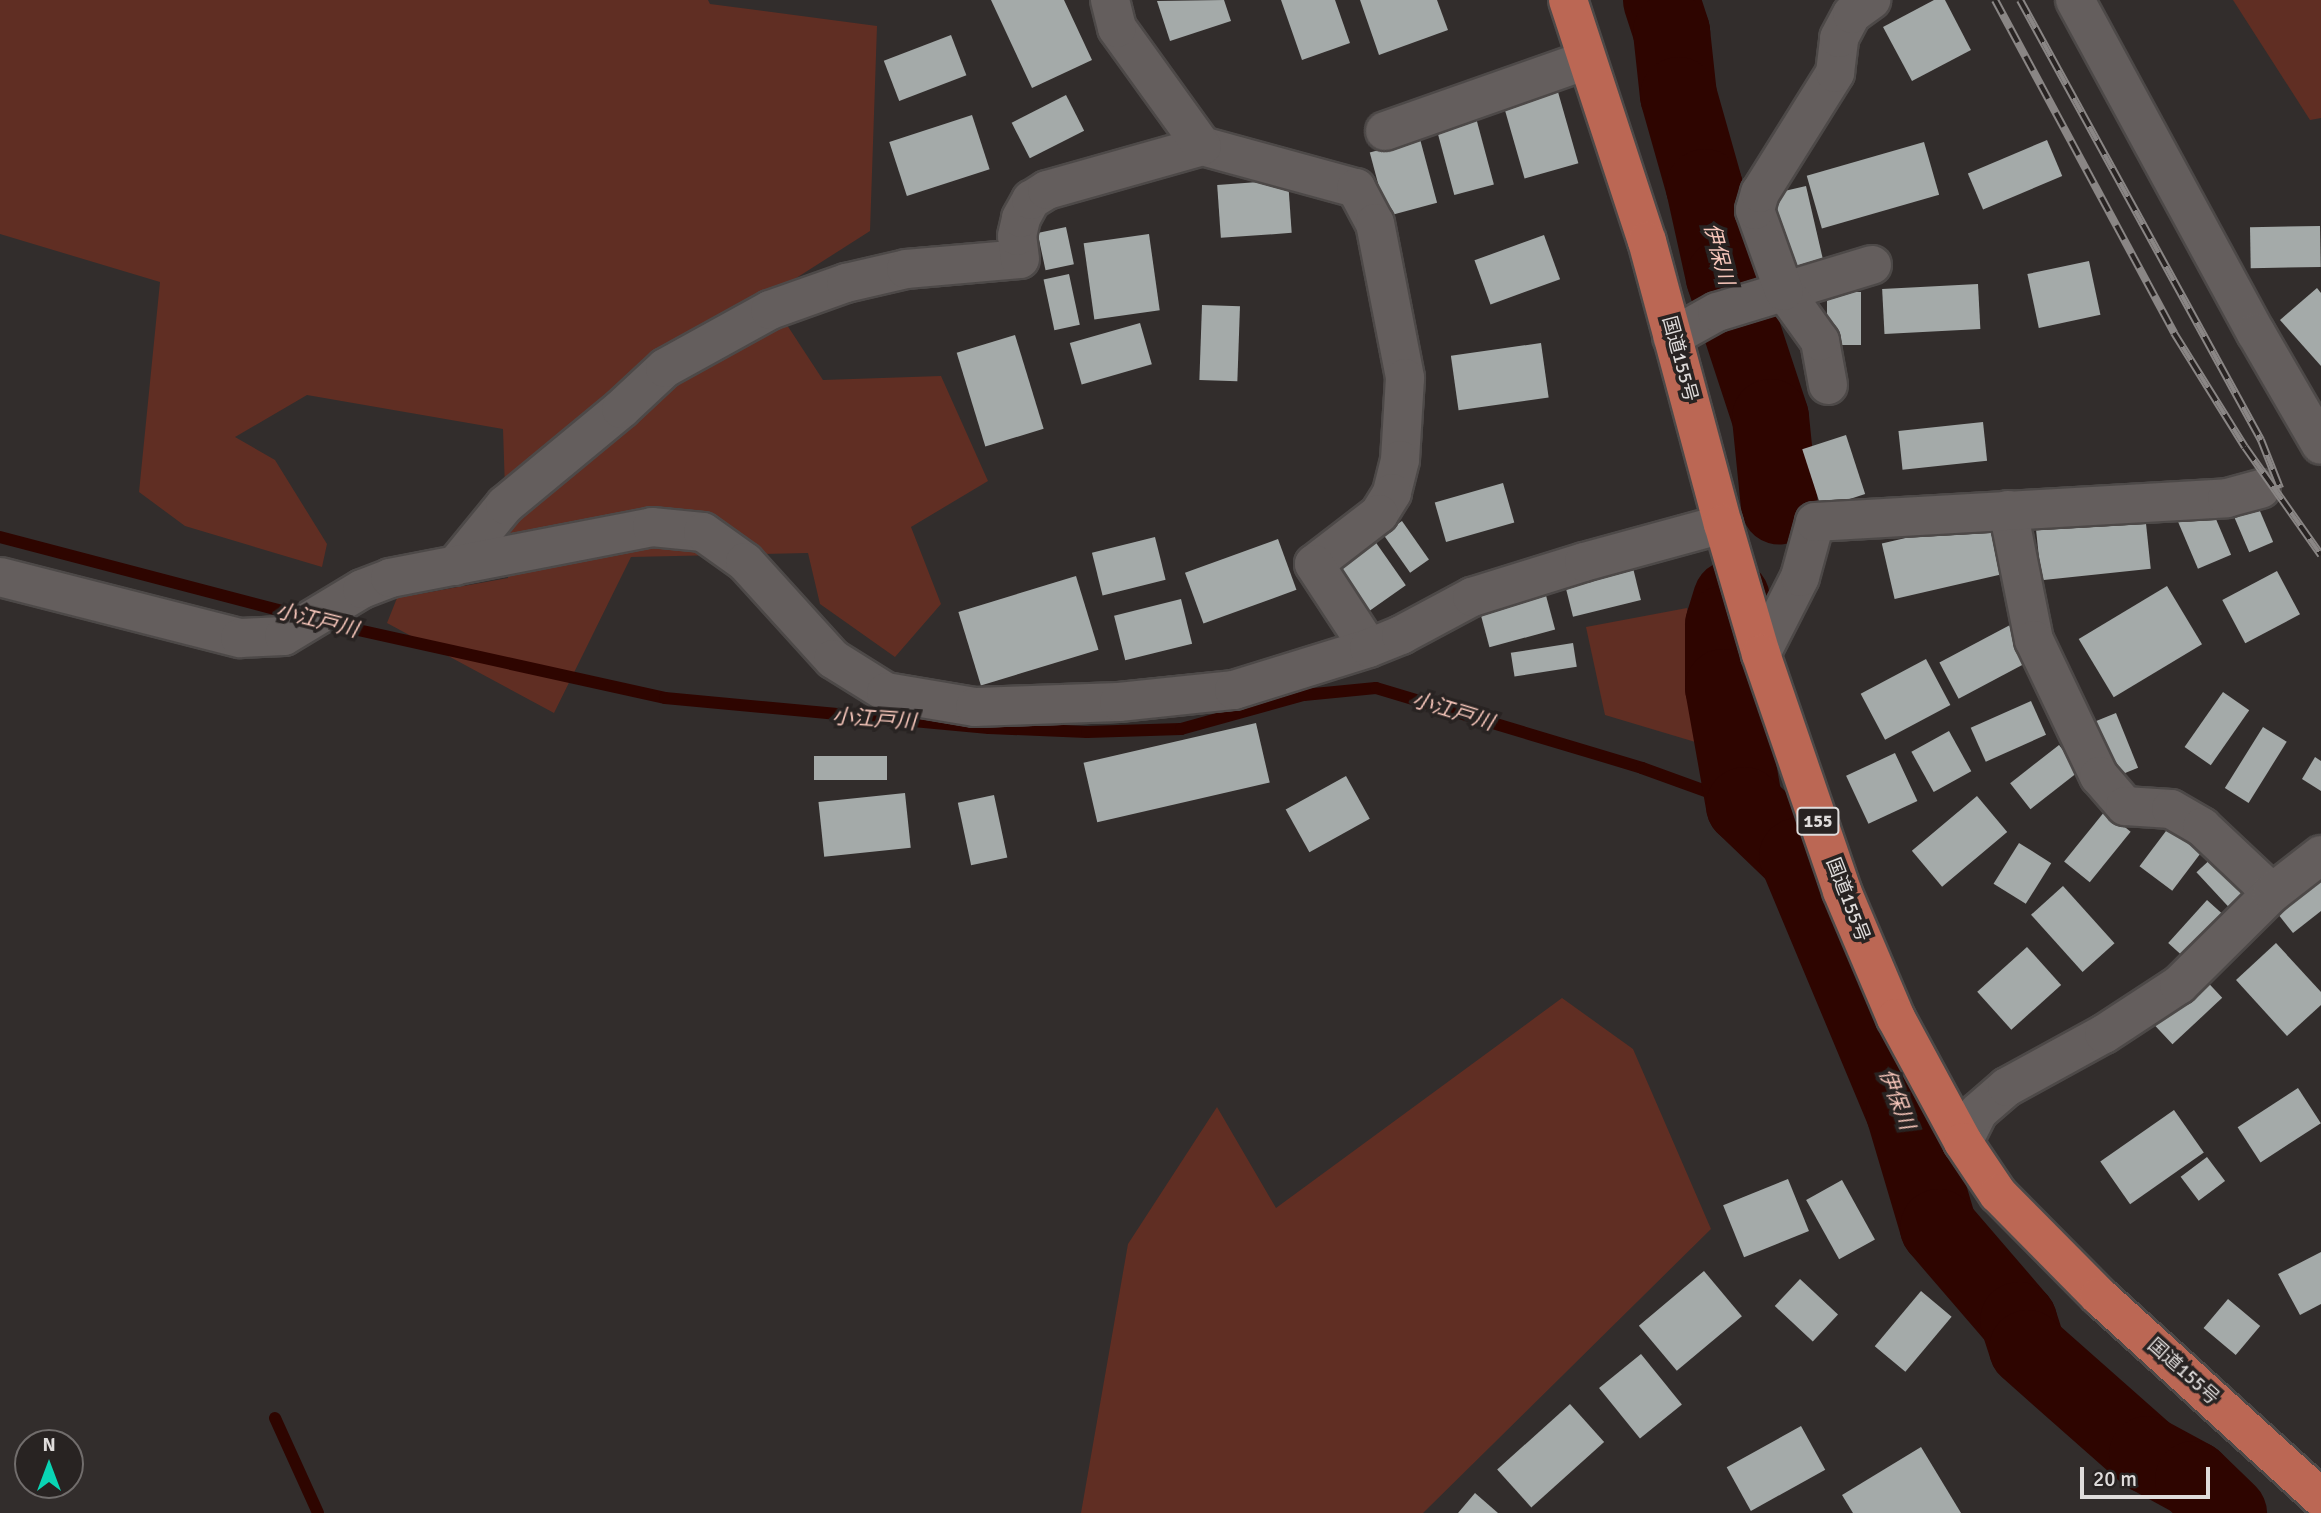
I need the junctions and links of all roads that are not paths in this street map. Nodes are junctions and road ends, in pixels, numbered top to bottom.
1 (1110, 0) edge
2 (1568, 0) edge
3 (1871, 0) edge
4 (2076, 0) edge
5 (1587, 60) junction
6 (1385, 131) dead end
7 (1202, 146) junction
8 (1872, 265) dead end
9 (1768, 297) junction
10 (1672, 337) junction
11 (1828, 385) dead end
12 (2321, 445) edge
13 (2261, 489) dead end
14 (2008, 510) junction
15 (1723, 524) junction
16 (455, 566) junction
17 (0, 577) edge
18 (1369, 648) junction
19 (1761, 654) junction
20 (2321, 855) edge
21 (2272, 893) junction
22 (1962, 1142) junction
23 (2321, 1498) edge

1 - 7 street
2 - 5 highway, 国道155号 / 155
3 - 9 street
4 - 12 street
5 - 6 street
5 - 10 highway, 国道155号 / 155
7 - 16 street
7 - 18 street
8 - 9 street
9 - 10 street
9 - 11 street
10 - 15 highway, 国道155号 / 155
13 - 14 street
14 - 19 street
14 - 21 street
15 - 18 street
15 - 19 highway, 国道155号 / 155
16 - 17 street
16 - 18 street
19 - 22 highway, 国道155号 / 155
20 - 21 street
21 - 22 street
22 - 23 highway, 国道155号 / 155

